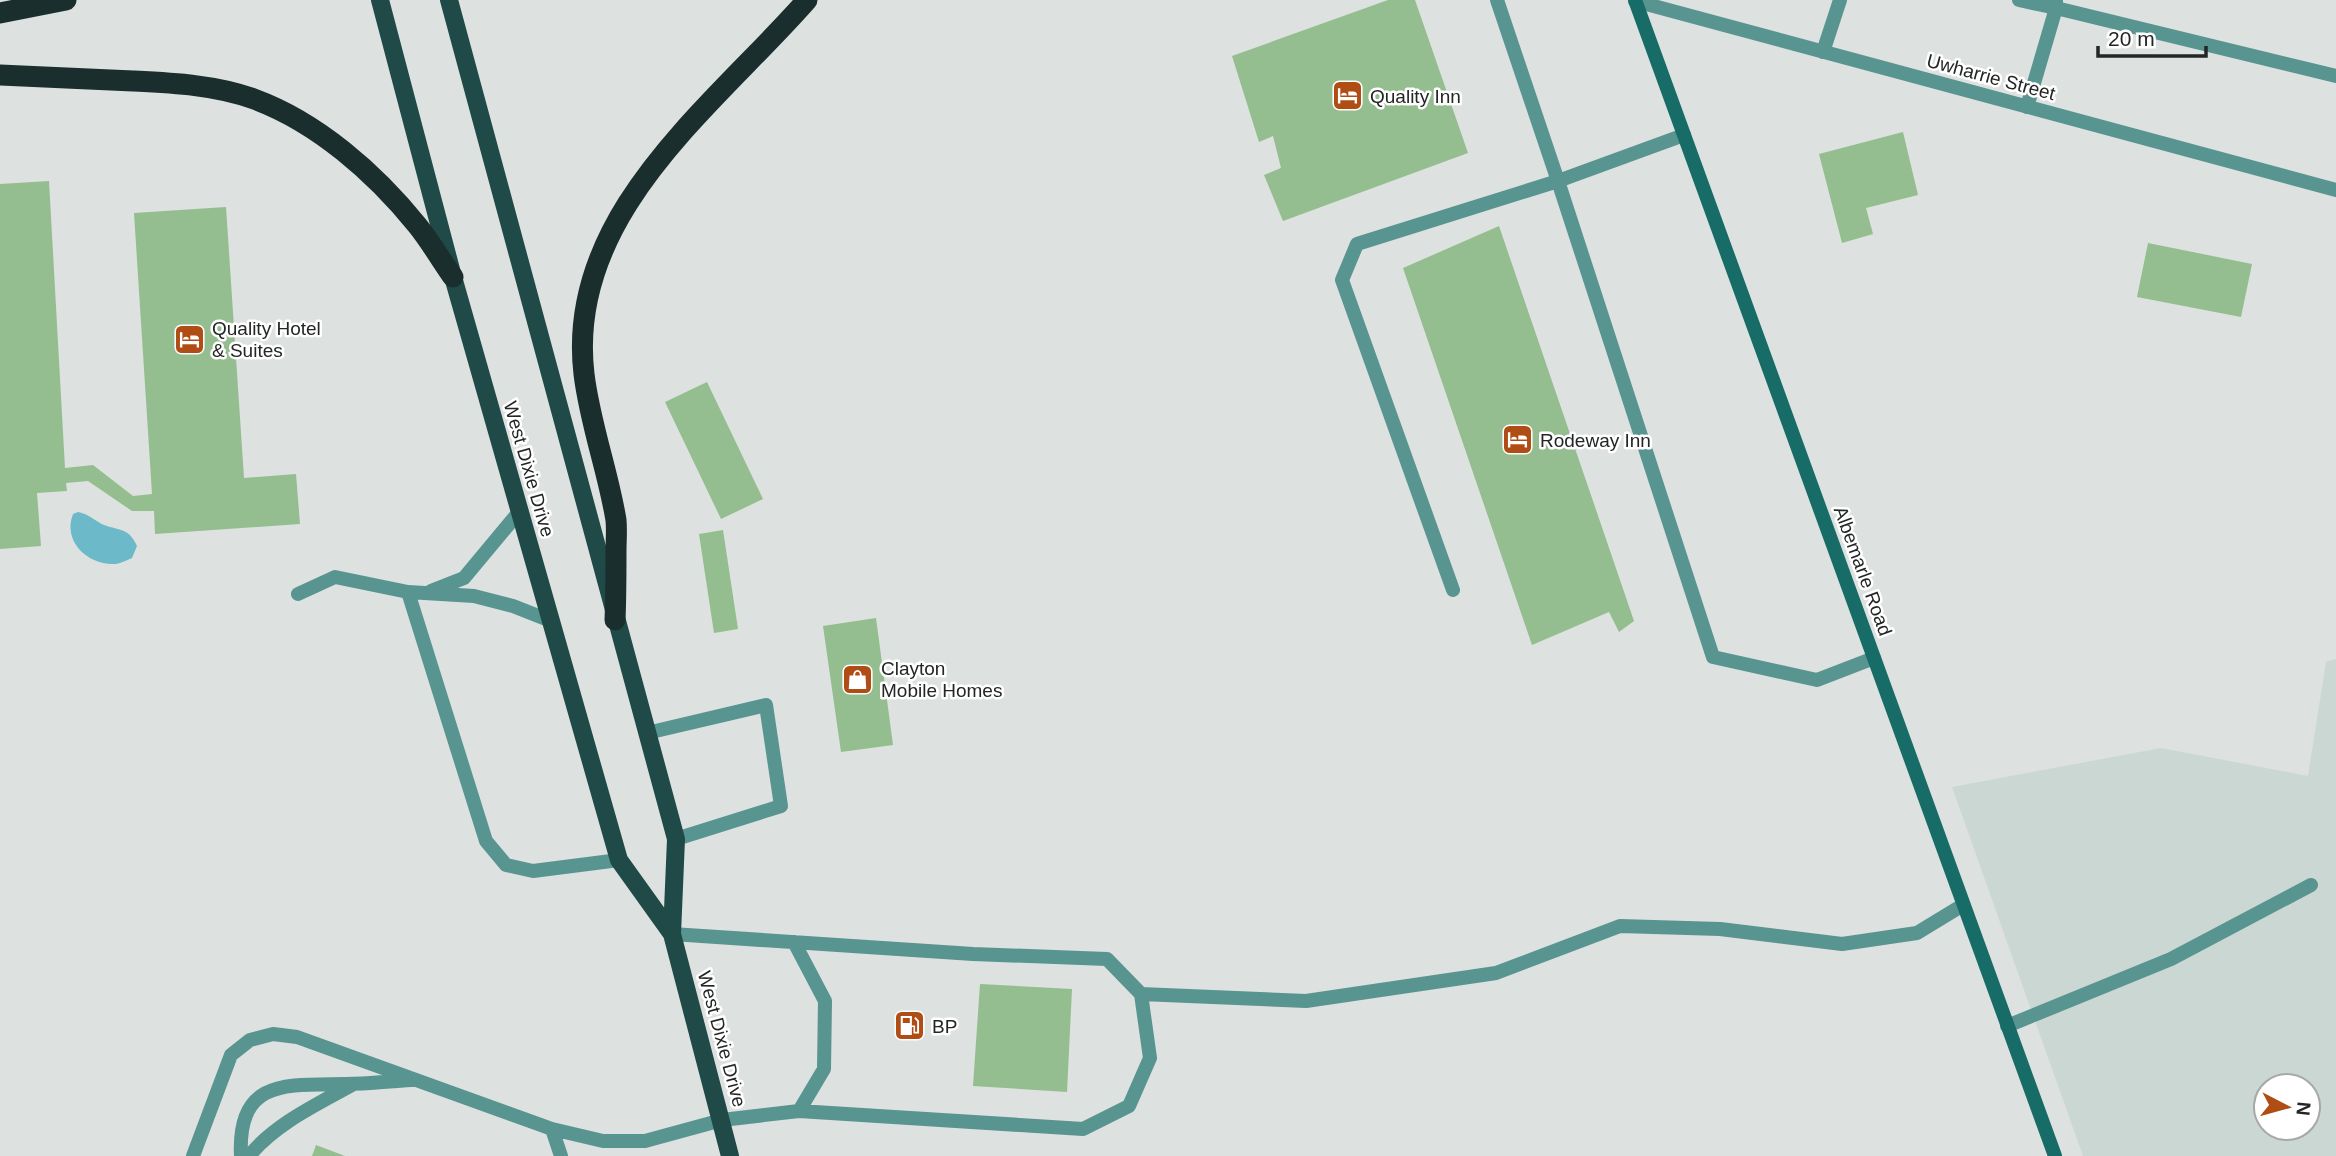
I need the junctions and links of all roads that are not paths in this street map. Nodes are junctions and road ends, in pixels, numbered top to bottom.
1 (66, 0) edge
2 (380, 0) edge
3 (449, 0) edge
4 (807, 0) edge
5 (1497, 0) edge
6 (1840, 0) edge
7 (2020, 0) edge
8 (1635, 1) edge
9 (2056, 4) edge
10 (0, 13) edge
11 (1823, 52) junction
12 (0, 75) edge
13 (2336, 76) edge
14 (2027, 107) junction
15 (1684, 135) junction
16 (1558, 181) junction
17 (2336, 190) edge
18 (453, 277) junction
19 (519, 512) junction
20 (1453, 590) dead end
21 (428, 591) junction
22 (408, 592) junction
23 (298, 594) dead end
24 (551, 621) junction
25 (615, 621) junction
26 (1874, 658) junction
27 (647, 733) junction
28 (676, 839) junction
29 (619, 860) junction
30 (2311, 885) dead end
31 (1963, 905) junction
32 (672, 933) junction
33 (794, 942) junction
34 (1141, 994) junction
35 (2007, 1026) junction
36 (416, 1079) junction
37 (353, 1084) junction
38 (799, 1111) junction
39 (722, 1120) junction
40 (552, 1129) junction
41 (193, 1156) edge
42 (242, 1156) edge
43 (249, 1156) edge
44 (561, 1156) edge
45 (730, 1156) edge
46 (2055, 1156) edge

1 - 10 highway
2 - 18 main road, West Dixie Drive
3 - 25 main road, West Dixie Drive
4 - 25 highway
5 - 16 street
6 - 11 street
7 - 9 street
8 - 11 street, Uwharrie Street
8 - 15 main road, Albemarle Road
9 - 13 street
9 - 14 street
11 - 14 street, Uwharrie Street
12 - 18 highway
14 - 17 street, Uwharrie Street
15 - 16 street
15 - 26 main road, Albemarle Road
16 - 20 street
16 - 26 street
18 - 19 main road, West Dixie Drive
19 - 21 street
19 - 24 main road, West Dixie Drive
21 - 22 street
21 - 24 street
22 - 23 street
22 - 29 street
24 - 29 main road, West Dixie Drive
25 - 27 main road, West Dixie Drive
26 - 31 main road, Albemarle Road
27 - 28 main road, West Dixie Drive
27 - 28 street
28 - 32 main road, West Dixie Drive
29 - 32 main road, West Dixie Drive
30 - 35 street
31 - 34 street
31 - 35 main road, Albemarle Road
32 - 33 street
32 - 39 main road, West Dixie Drive
33 - 34 street
33 - 38 street
34 - 38 street
35 - 46 main road, Albemarle Road
36 - 37 street
36 - 40 street
36 - 41 street
37 - 42 street
37 - 43 street
38 - 39 street
39 - 40 street
39 - 45 main road, West Dixie Drive
40 - 44 street

